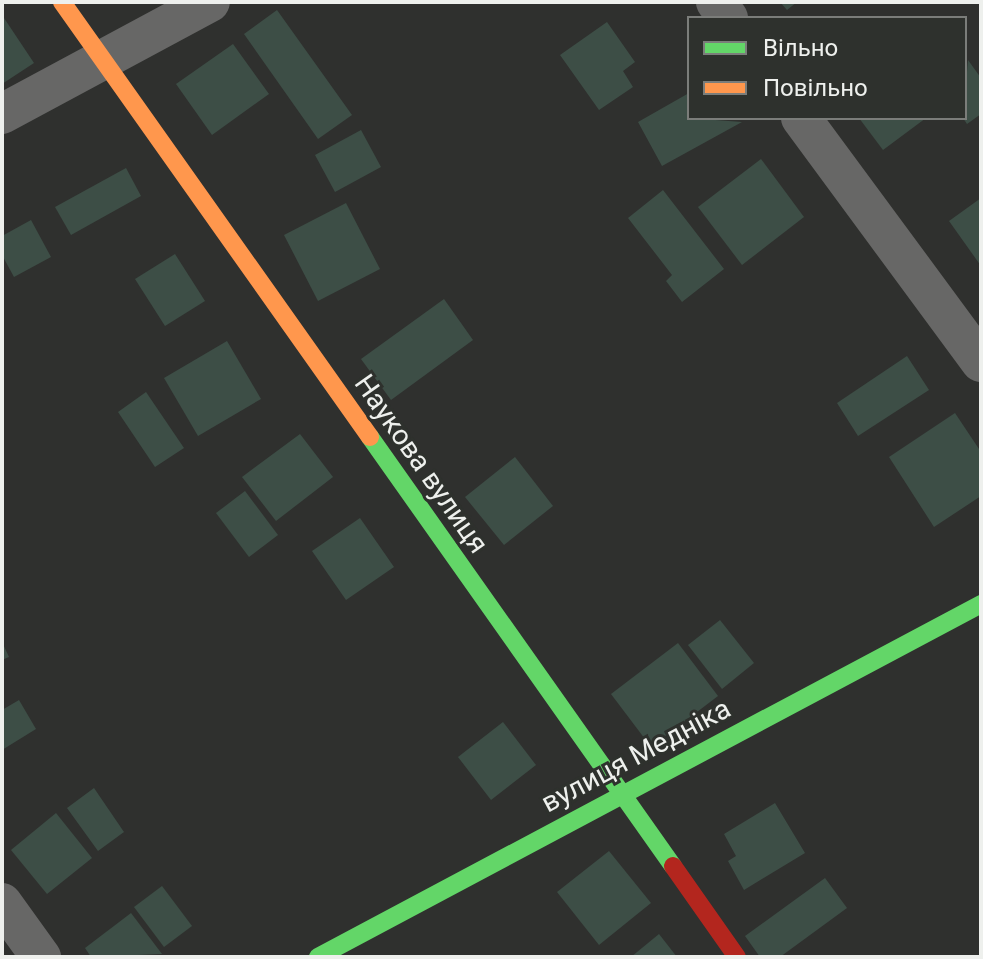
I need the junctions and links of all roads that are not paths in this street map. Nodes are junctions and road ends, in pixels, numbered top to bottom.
1 (62, 2) edge
2 (210, 2) edge
3 (103, 60) junction
4 (2, 114) edge
5 (802, 120) edge
6 (981, 362) edge
7 (981, 604) edge
8 (620, 796) junction
9 (2, 903) edge
10 (41, 957) edge
11 (318, 957) edge
12 (737, 957) edge

1 - 3 street, Наукова вулиця
2 - 3 street
3 - 4 street
3 - 8 street, Наукова вулиця
5 - 6 street
7 - 8 street, вулиця Медніка
8 - 11 street, вулиця Медніка
8 - 12 street, Наукова вулиця
9 - 10 street

